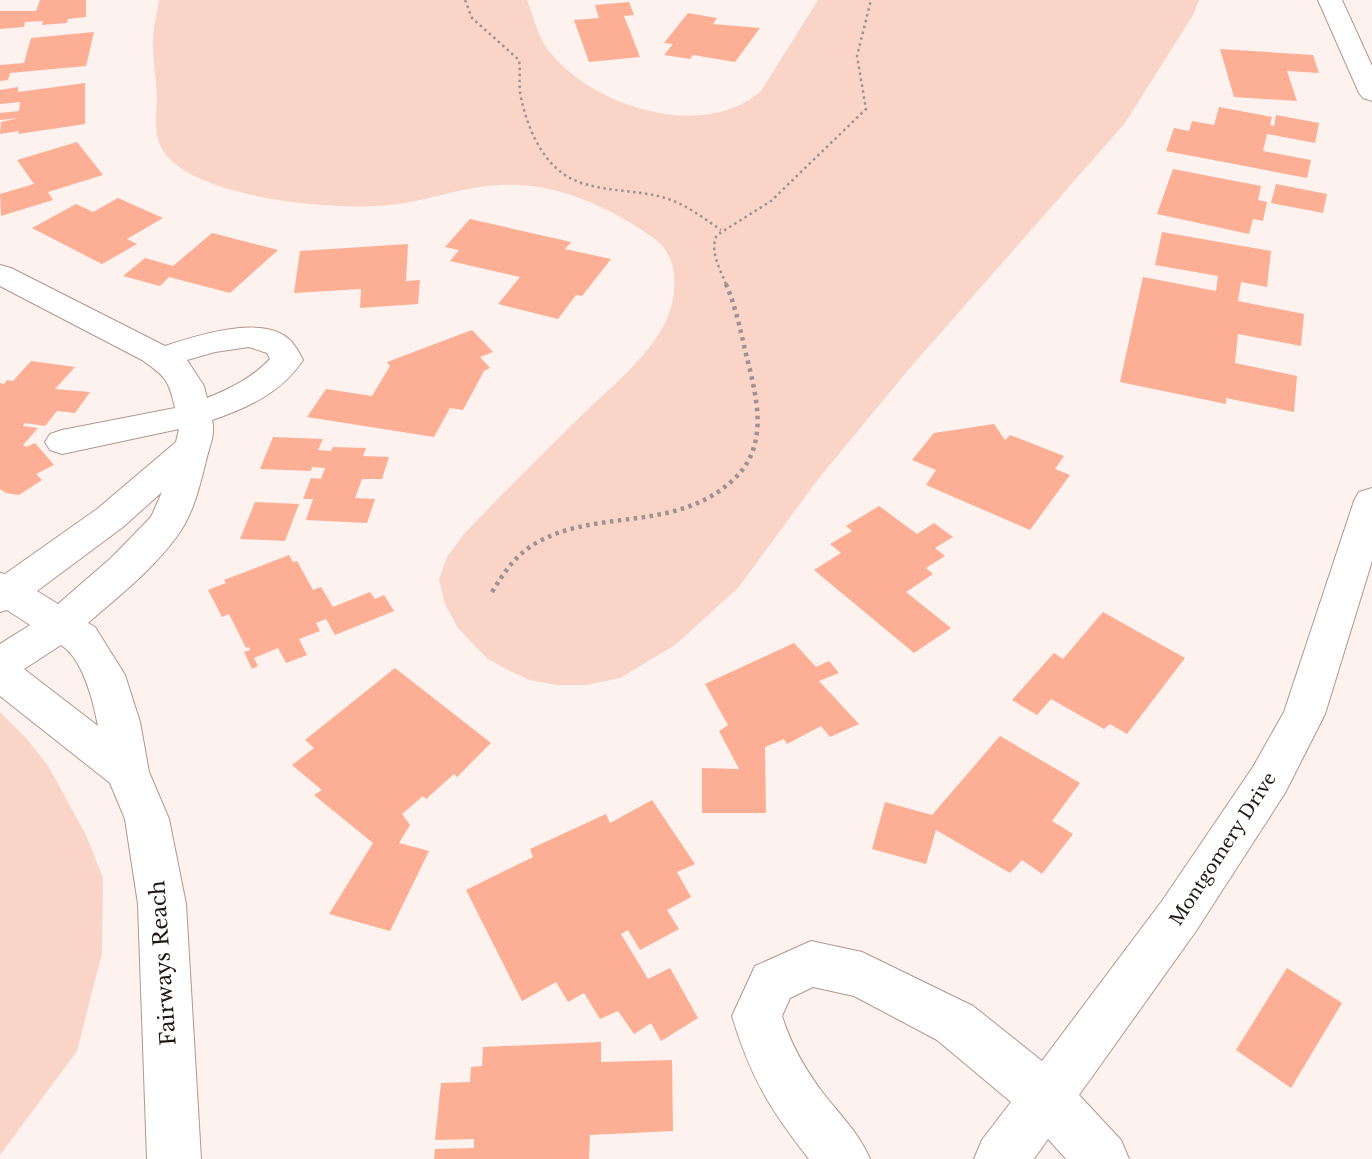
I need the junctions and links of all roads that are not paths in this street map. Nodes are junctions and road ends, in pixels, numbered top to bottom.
1 (1329, 0) edge
2 (1372, 93) edge
3 (0, 274) edge
4 (161, 358) junction
5 (194, 430) junction
6 (62, 442) dead end
7 (1372, 501) edge
8 (3, 592) edge
9 (60, 625) junction
10 (0, 665) edge
11 (0, 673) edge
12 (127, 772) junction
13 (1047, 1098) junction
14 (174, 1159) edge
15 (843, 1159) edge
16 (1002, 1159) edge
17 (1102, 1159) edge

1 - 2 street
3 - 4 street
4 - 5 street
4 - 5 street
5 - 6 street
5 - 8 street
5 - 9 street
7 - 13 street, Montgomery Drive
8 - 9 street, Fairways Reach
9 - 10 street
9 - 12 street, Fairways Reach
11 - 12 street, Fairways Reach
12 - 14 street, Fairways Reach
13 - 15 street
13 - 16 street, Montgomery Drive
13 - 17 street

